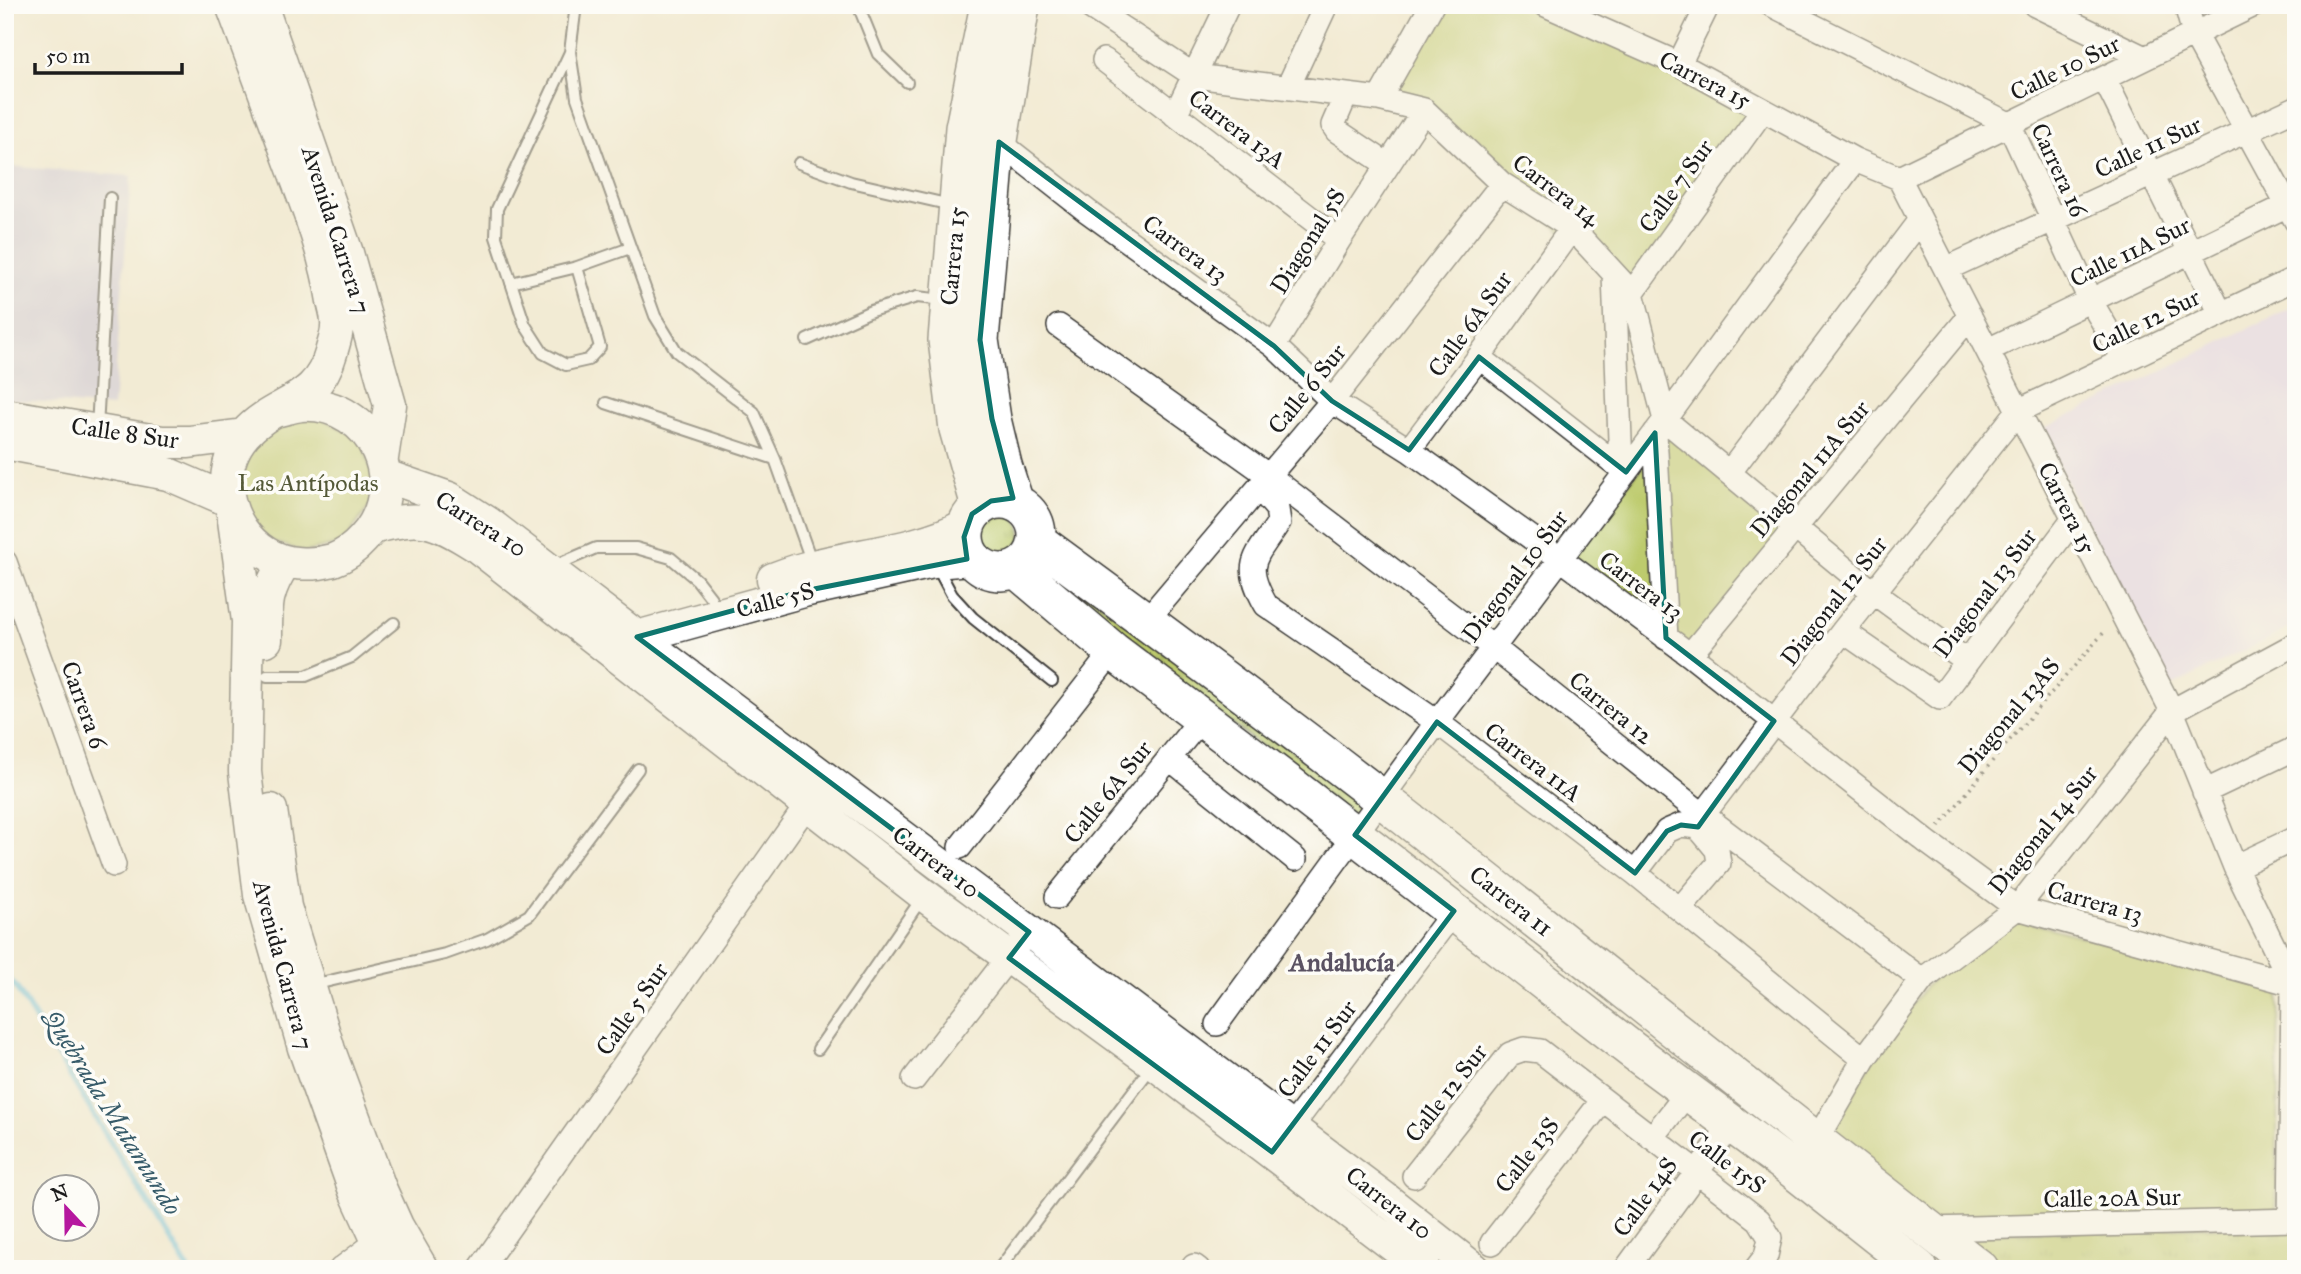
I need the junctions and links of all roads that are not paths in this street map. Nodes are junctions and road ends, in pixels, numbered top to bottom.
1 (232, 5) edge
2 (261, 5) edge
3 (576, 5) edge
4 (858, 5) edge
5 (989, 5) edge
6 (1021, 5) edge
7 (1087, 5) edge
8 (1228, 5) edge
9 (1326, 5) edge
10 (1432, 5) edge
11 (1546, 5) edge
12 (1708, 5) edge
13 (1772, 5) edge
14 (2035, 5) edge
15 (2186, 5) edge
16 (2253, 5) edge
17 (1591, 14) edge
18 (2194, 34) junction
19 (570, 52) junction
20 (2145, 58) junction
21 (1104, 60) dead end
22 (1679, 64) junction
23 (1195, 76) junction
24 (2104, 78) junction
25 (907, 82) dead end
26 (1288, 88) junction
27 (1346, 95) junction
28 (1379, 99) junction
29 (2296, 108) edge
30 (1424, 110) junction
31 (1763, 110) junction
32 (1175, 115) junction
33 (2009, 124) junction
34 (2247, 130) junction
35 (999, 142) junction
36 (1855, 160) junction
37 (799, 163) dead end
38 (1388, 165) junction
39 (2150, 174) junction
40 (1899, 178) junction
41 (1502, 184) junction
42 (110, 198) dead end
43 (957, 206) junction
44 (2293, 209) edge
45 (2053, 219) junction
46 (1920, 220) junction
47 (1572, 228) junction
48 (1339, 240) junction
49 (630, 248) junction
50 (2190, 252) junction
51 (577, 267) junction
52 (1946, 269) junction
53 (1614, 274) junction
54 (2296, 278) edge
55 (511, 283) junction
56 (1632, 293) junction
57 (2090, 300) junction
58 (949, 301) junction
59 (2221, 314) junction
60 (1970, 316) junction
61 (1059, 326) dead end
62 (807, 340) dead end
63 (1274, 346) junction
64 (1988, 350) junction
65 (1479, 356) junction
66 (2125, 360) junction
67 (1332, 401) junction
68 (606, 403) dead end
69 (275, 411) junction
70 (2018, 411) junction
71 (5, 415) edge
72 (1660, 426) junction
73 (97, 431) junction
74 (244, 435) junction
75 (5, 443) edge
76 (1409, 450) junction
77 (775, 459) junction
78 (384, 467) junction
79 (1623, 470) junction
80 (1730, 473) junction
81 (1264, 482) junction
82 (231, 509) junction
83 (2073, 520) junction
84 (983, 523) junction
85 (373, 528) junction
86 (1795, 528) junction
87 (1027, 555) junction
88 (1561, 559) junction
89 (5, 562) edge
90 (285, 562) junction
91 (934, 562) junction
92 (549, 568) junction
93 (817, 577) junction
94 (1873, 592) junction
95 (711, 597) junction
96 (12, 600) edge
97 (591, 618) junction
98 (1146, 621) junction
99 (394, 623) dead end
100 (1843, 631) junction
101 (637, 638) junction
102 (1666, 638) junction
103 (2296, 644) edge
104 (1494, 648) junction
105 (1113, 651) junction
106 (1690, 655) junction
107 (1967, 661) junction
108 (267, 676) junction
109 (1052, 681) dead end
110 (2172, 711) junction
111 (1201, 719) junction
112 (1774, 721) junction
113 (1437, 722) junction
114 (2296, 748) edge
115 (1169, 758) junction
116 (638, 769) dead end
117 (826, 778) junction
118 (2204, 792) junction
119 (1382, 799) junction
120 (808, 805) junction
121 (1700, 821) junction
122 (1355, 835) junction
123 (2296, 838) edge
124 (960, 847) dead end
125 (1295, 859) dead end
126 (114, 865) dead end
127 (2235, 867) junction
128 (1635, 873) junction
129 (924, 895) junction
130 (1057, 897) dead end
131 (2017, 908) junction
132 (1680, 909) junction
133 (1454, 911) junction
134 (1029, 932) junction
135 (1009, 958) junction
136 (1922, 980) junction
137 (309, 986) junction
138 (2295, 986) edge
139 (1217, 1024) dead end
140 (818, 1049) dead end
141 (1524, 1049) joint
142 (1864, 1059) junction
143 (1154, 1063) junction
144 (914, 1079) dead end
145 (1688, 1092) junction
146 (2294, 1099) edge
147 (1603, 1100) junction
148 (1732, 1124) junction
149 (1652, 1138) junction
150 (1282, 1140) junction
151 (1806, 1157) junction
152 (1696, 1172) junction
153 (1414, 1176) dead end
154 (2293, 1220) edge
155 (1929, 1229) junction
156 (378, 1241) junction
157 (1492, 1243) dead end
158 (1911, 1266) edge
159 (341, 1269) edge
160 (394, 1269) edge
161 (422, 1269) edge
162 (480, 1269) edge
163 (999, 1269) edge
164 (1424, 1269) edge
165 (1474, 1269) edge
166 (1626, 1269) edge
167 (1756, 1269) edge
168 (1980, 1269) edge

1 - 69 main road, Avenida Carrera 7
2 - 78 main road, Avenida Carrera 7
3 - 19 lane
4 - 25 lane
5 - 43 main road, Carrera 15
6 - 35 main road, Carrera 15
7 - 23 street, Carrera 14
8 - 23 street
9 - 26 street
10 - 28 street
11 - 17 street, Carrera 15
12 - 22 street
13 - 33 street, Carrera 16
14 - 20 street
15 - 18 street
16 - 18 street, Calle 10 Sur
17 - 22 street, Carrera 15
18 - 20 street, Calle 10 Sur
18 - 34 street
19 - 49 lane
19 - 55 lane
20 - 24 street, Calle 10 Sur
21 - 32 street, Carrera 13A
22 - 31 street, Carrera 15
23 - 26 street, Carrera 14
23 - 32 street
24 - 33 street, Calle 10 Sur
24 - 39 street
26 - 27 street, Carrera 14
27 - 28 street, Carrera 14
27 - 38 street
28 - 30 street, Carrera 14
29 - 34 street, Calle 11 Sur
30 - 38 street
30 - 41 street, Carrera 14
31 - 36 street, Carrera 15
31 - 56 street, Calle 7 Sur
32 - 48 street, Carrera 13A
33 - 40 street, Calle 10 Sur
33 - 45 street, Carrera 16
34 - 39 street, Calle 11 Sur
34 - 44 street
35 - 63 street, Carrera 13
35 - 84 main road, Carrera 15
36 - 40 street, Carrera 15
36 - 72 street, Diagonal 10 Sur
37 - 43 lane
38 - 48 street, Diagonal 5S
39 - 45 street, Calle 11 Sur
39 - 50 street
40 - 46 street, Carrera 15
41 - 47 street, Carrera 14
41 - 67 street, Calle 6 Sur
42 - 73 lane
43 - 58 main road, Carrera 15
44 - 50 street, Calle 11A Sur
45 - 52 street, Calle 11 Sur
45 - 57 street, Carrera 16
46 - 52 street, Carrera 15
46 - 80 street
47 - 53 street, Carrera 14
47 - 65 street, Calle 6A Sur
48 - 63 street, Diagonal 5S
49 - 51 lane
49 - 77 lane
50 - 57 street, Calle 11A Sur
50 - 59 street
51 - 55 lane
51 - 55 lane
52 - 60 street, Carrera 15
53 - 56 street, Carrera 14
53 - 79 street
54 - 59 street, Calle 12 Sur
56 - 72 street, Carrera 14
57 - 64 street, Calle 11A Sur
57 - 66 street, Carrera 16
58 - 62 lane
58 - 84 main road, Carrera 15
59 - 66 street, Calle 12 Sur
60 - 64 street, Carrera 15
60 - 86 street, Diagonal 11A Sur
61 - 81 street, Carrera 12
63 - 67 street, Carrera 13
64 - 70 street, Carrera 15
65 - 76 street, Calle 6A Sur
65 - 79 street
66 - 70 street, Calle 12 Sur
67 - 76 street, Carrera 13
67 - 81 street, Calle 6 Sur
68 - 77 lane
69 - 74 main road
69 - 78 main road
70 - 83 street, Carrera 15
70 - 94 street, Diagonal 12 Sur
71 - 73 main road, Calle 8 Sur
72 - 79 street, Diagonal 10 Sur
72 - 80 street
72 - 102 street, Carrera 14
73 - 74 main road, Calle 8 Sur
74 - 82 main road
75 - 82 main road, Calle 8 Sur
76 - 88 street, Carrera 13
77 - 93 lane
78 - 85 main road
78 - 92 main road, Carrera 10
79 - 88 street, Diagonal 10 Sur
80 - 86 street
81 - 98 street, Calle 6 Sur
81 - 104 street, Carrera 12
81 - 113 street, Carrera 11A
82 - 90 main road
82 - 156 main road, Avenida Carrera 7
83 - 107 street, Diagonal 13 Sur
83 - 110 street, Carrera 15
84 - 87 main road
84 - 87 main road
84 - 91 main road, Calle 5S
84 - 93 main road, Calle 5S
85 - 90 main road
85 - 97 main road, Carrera 10
86 - 94 street
86 - 106 street, Diagonal 11A Sur
87 - 98 main road, Carrera 11
87 - 105 main road, Carrera 11
88 - 102 street, Carrera 13
88 - 104 street, Diagonal 10 Sur
89 - 96 street, Carrera 6
90 - 108 main road, Avenida Carrera 7
91 - 93 main road, Calle 5S
91 - 109 lane
92 - 95 lane
92 - 97 main road, Carrera 10
93 - 95 main road, Calle 5S
93 - 101 main road, Calle 5S
94 - 100 street, Diagonal 12 Sur
94 - 107 street
95 - 97 main road, Calle 5S
96 - 126 street, Carrera 6
97 - 101 main road, Calle 5S
97 - 120 main road, Carrera 10
98 - 119 main road, Carrera 11
99 - 108 lane
100 - 107 street, Diagonal 13 Sur
100 - 112 street, Diagonal 12 Sur
101 - 117 main road, Carrera 10
102 - 106 street, Carrera 13
103 - 110 street
104 - 113 street, Diagonal 10 Sur
104 - 121 street, Carrera 12
105 - 111 main road, Carrera 11
105 - 124 street
106 - 112 street, Carrera 13
108 - 137 main road, Avenida Carrera 7
110 - 118 street, Carrera 15
110 - 131 street, Diagonal 14 Sur
111 - 115 street, Calle 6A Sur
111 - 122 main road, Carrera 11
112 - 121 street, Diagonal 12 Sur
112 - 131 street, Carrera 13
113 - 119 street, Diagonal 10 Sur
113 - 128 street, Carrera 11A
114 - 118 street
115 - 125 street
115 - 130 street, Calle 6A Sur
116 - 137 lane
117 - 120 street, Calle 5 Sur
117 - 134 main road, Carrera 10
118 - 127 street, Carrera 15
119 - 122 street, Diagonal 10 Sur
119 - 151 main road, Carrera 11
120 - 129 main road, Carrera 10
120 - 162 street, Calle 5 Sur
121 - 128 street
121 - 132 street
121 - 136 street, Carrera 12
122 - 133 main road, Carrera 11
122 - 139 street, Diagonal 10 Sur
123 - 127 street
127 - 138 street, Carrera 15
128 - 132 street, Carrera 11A
129 - 135 main road, Carrera 10
129 - 140 lane
131 - 136 street, Diagonal 14 Sur
131 - 138 street, Carrera 13
132 - 142 street, Carrera 11A
133 - 145 main road, Carrera 11
133 - 150 street, Calle 11 Sur
134 - 135 street
134 - 150 main road, Carrera 10
135 - 143 main road, Carrera 10
135 - 144 street
136 - 142 street, Diagonal 14 Sur
137 - 161 main road, Avenida Carrera 7
138 - 146 street, Carrera 15
141 - 147 street, Calle 15S
141 - 153 street, Calle 12 Sur
142 - 151 street, Diagonal 14 Sur
143 - 150 main road, Carrera 10
143 - 163 lane
145 - 148 main road, Carrera 11
145 - 149 street, Calle 15S
146 - 154 street, Carrera 15
147 - 149 street, Calle 15S
147 - 157 street, Calle 13S
148 - 151 main road, Carrera 11
148 - 152 street, Calle 14S
149 - 152 street, Calle 15S
150 - 164 main road, Carrera 10
150 - 165 main road, Carrera 10
151 - 155 main road, Carrera 11
151 - 158 main road, Carrera 11
152 - 166 street, Calle 14S
152 - 167 street, Calle 15S
154 - 155 street, Calle 20A Sur
155 - 168 main road, Carrera 11
156 - 159 street
156 - 160 main road, Avenida Carrera 7

